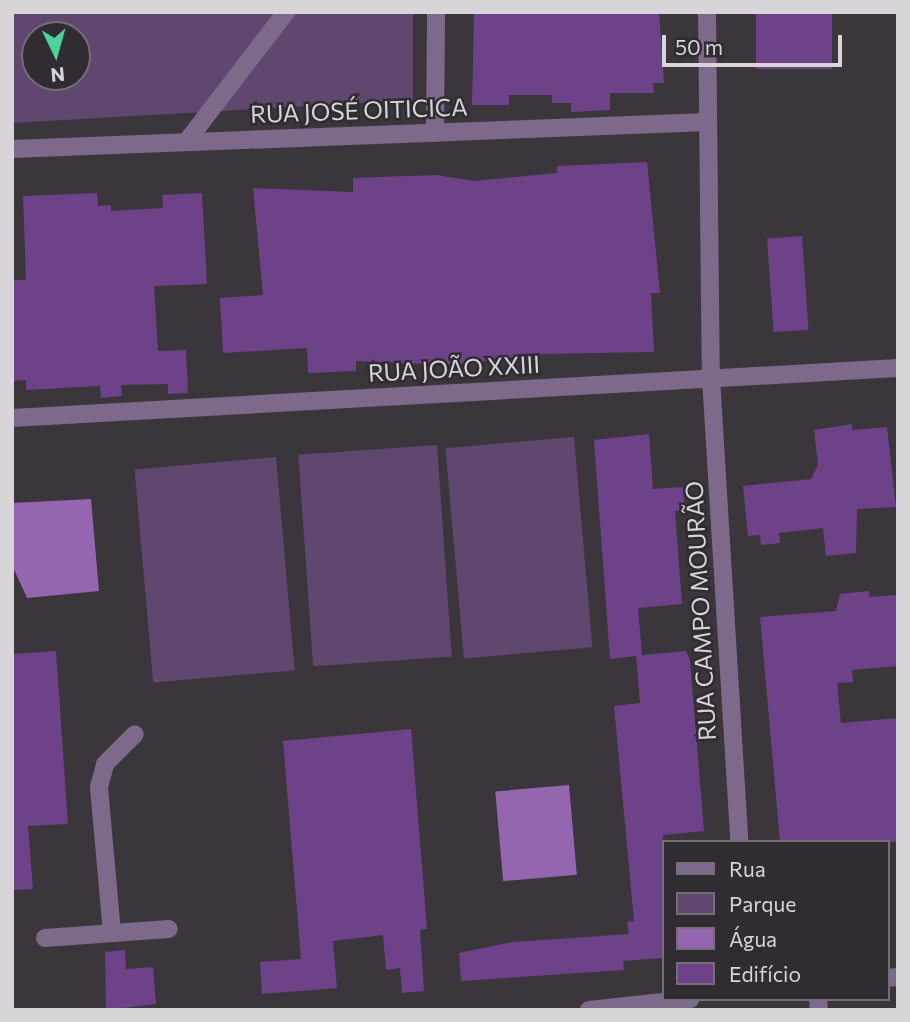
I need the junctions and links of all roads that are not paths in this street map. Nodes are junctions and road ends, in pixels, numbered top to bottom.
1 (286, 12) edge
2 (436, 12) edge
3 (707, 12) edge
4 (708, 122) junction
5 (435, 133) junction
6 (187, 141) junction
7 (12, 149) edge
8 (898, 368) edge
9 (711, 378) junction
10 (12, 418) edge
11 (135, 734) dead end
12 (739, 840) edge
13 (169, 929) dead end
14 (112, 933) junction
15 (46, 938) dead end
16 (674, 1001) edge
17 (608, 1009) edge
18 (589, 1010) edge

1 - 6 street
2 - 5 street
3 - 4 street, RUA CAMPO MOURÃO
4 - 5 street, RUA JOSÉ OITICICA
4 - 9 street, RUA CAMPO MOURÃO
5 - 6 street, RUA JOSÉ OITICICA
6 - 7 street, RUA JOSÉ OITICICA
8 - 9 street, RUA JOÃO XXIII
9 - 10 street, RUA JOÃO XXIII
9 - 12 street, RUA CAMPO MOURÃO
11 - 14 street
13 - 14 street
14 - 15 street
16 - 17 street
17 - 18 street

